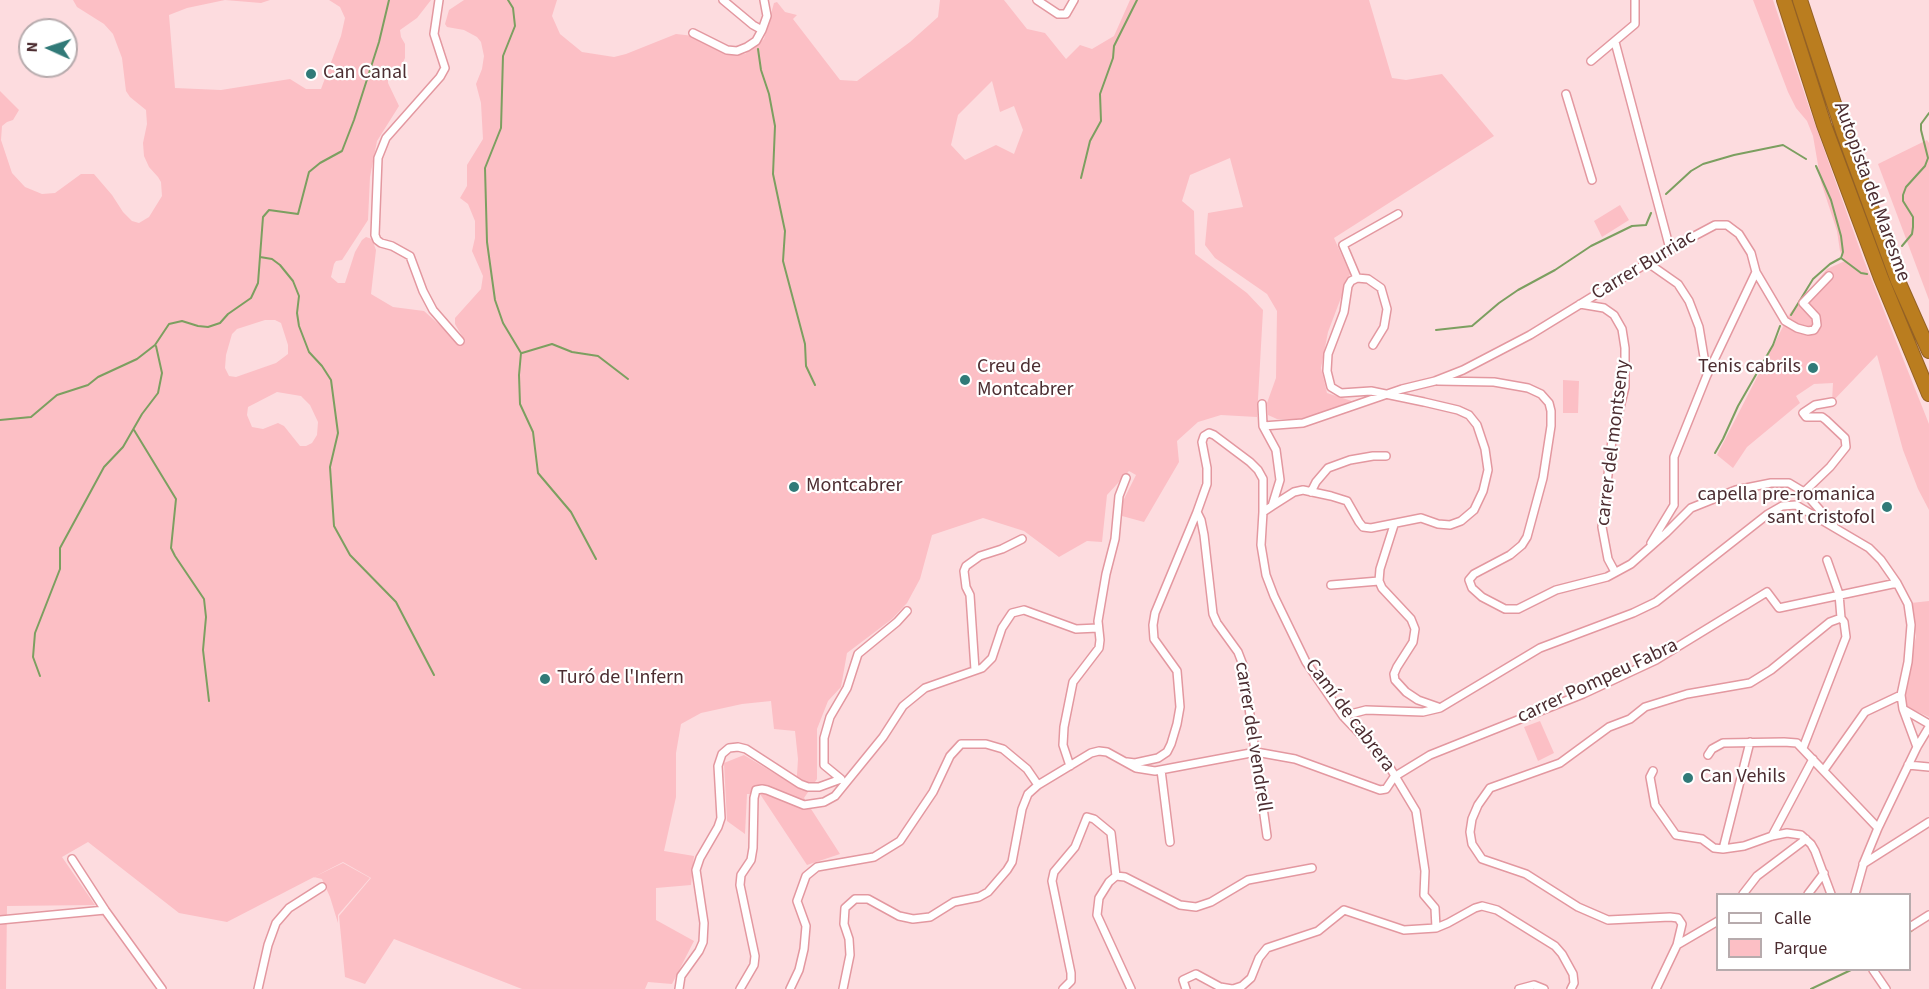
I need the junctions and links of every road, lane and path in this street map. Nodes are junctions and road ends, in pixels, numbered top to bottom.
1 (439, 0) edge
2 (723, 0) edge
3 (764, 0) edge
4 (1037, 0) edge
5 (1074, 0) edge
6 (1635, 0) edge
7 (1784, 0) edge
8 (1800, 0) edge
9 (762, 30) junction
10 (693, 33) dead end
11 (1615, 42) junction
12 (1591, 61) dead end
13 (1566, 94) dead end
14 (1592, 180) dead end
15 (1398, 214) dead end
16 (1670, 249) junction
17 (1647, 263) junction
18 (1756, 272) junction
19 (1829, 276) dead end
20 (1357, 278) junction
21 (1580, 304) junction
22 (460, 341) dead end
23 (1373, 345) dead end
24 (1929, 351) edge
25 (1707, 375) junction
26 (1435, 381) junction
27 (1929, 394) edge
28 (1386, 395) junction
29 (1832, 402) dead end
30 (1262, 404) dead end
31 (1263, 426) junction
32 (1386, 456) dead end
33 (1126, 478) dead end
34 (1311, 492) junction
35 (1804, 492) junction
36 (1674, 505) junction
37 (1272, 506) junction
38 (1691, 508) junction
39 (1197, 512) junction
40 (1263, 512) junction
41 (1662, 524) junction
42 (1394, 525) junction
43 (1670, 529) junction
44 (1837, 530) junction
45 (1022, 539) dead end
46 (1652, 545) junction
47 (1827, 560) dead end
48 (1615, 572) junction
49 (1379, 581) junction
50 (1897, 583) junction
51 (1331, 585) dead end
52 (1839, 594) junction
53 (907, 611) dead end
54 (1841, 618) junction
55 (1098, 628) junction
56 (975, 670) junction
57 (1901, 695) junction
58 (1440, 708) junction
59 (1903, 709) junction
60 (1343, 716) junction
61 (1929, 726) edge
62 (1750, 742) junction
63 (1917, 747) junction
64 (1803, 748) junction
65 (1256, 752) junction
66 (1708, 755) dead end
67 (1814, 759) junction
68 (1126, 762) junction
69 (1908, 765) junction
70 (1070, 766) junction
71 (1929, 767) edge
72 (1161, 770) junction
73 (1824, 770) junction
74 (1653, 771) dead end
75 (854, 774) junction
76 (1394, 777) junction
77 (841, 779) junction
78 (1038, 785) junction
79 (1929, 822) edge
80 (1878, 828) junction
81 (1267, 836) dead end
82 (1772, 836) junction
83 (1806, 839) junction
84 (1170, 842) dead end
85 (1723, 849) junction
86 (72, 859) dead end
87 (1863, 864) junction
88 (1312, 868) dead end
89 (1824, 873) junction
90 (1116, 876) junction
91 (322, 887) dead end
92 (1744, 893) edge
93 (1809, 893) edge
94 (1832, 893) edge
95 (1855, 893) edge
96 (105, 910) junction
97 (1929, 915) edge
98 (0, 920) edge
99 (1716, 922) edge
100 (1911, 926) edge
101 (1436, 928) junction
102 (1677, 945) junction
103 (1874, 971) edge
104 (162, 989) edge
105 (258, 989) edge
106 (679, 989) edge
107 (740, 989) edge
108 (790, 989) edge
109 (843, 989) edge
110 (1064, 989) edge
111 (1131, 989) edge
112 (1186, 989) edge
113 (1232, 989) edge
114 (1519, 989) edge
115 (1544, 989) edge
116 (1571, 989) edge
117 (1656, 989) edge
118 (1886, 989) edge

1 - 22 street
2 - 9 street
3 - 9 street
4 - 5 street
6 - 11 street
7 - 27 highway, Autopista del Maresme
8 - 24 highway, Autopista del Maresme
9 - 10 street
11 - 12 street
11 - 16 street
13 - 14 street
15 - 20 street
16 - 17 street, Carrer Burriac
16 - 18 street, Carrer Burriac
17 - 21 street, Carrer Burriac
17 - 25 street
18 - 19 street, Carrer Burriac
18 - 25 street
20 - 23 street
20 - 28 street
21 - 26 street, Carrer Burriac
21 - 48 street, carrer del montseny
25 - 36 street
26 - 28 street, Carrer Burriac
26 - 48 street
28 - 31 street, Carrer Burriac
28 - 42 street
29 - 35 street
30 - 31 street
31 - 37 street
32 - 34 street
33 - 55 street
34 - 37 street
34 - 42 street
35 - 38 street
35 - 44 street
36 - 38 street
36 - 41 street
37 - 40 street
38 - 43 street
39 - 40 street
39 - 65 street, carrer del vendrell
39 - 68 street
40 - 60 street, Camí de cabrera
41 - 43 street
41 - 46 street
42 - 49 street
43 - 46 street
44 - 50 street
44 - 58 street
45 - 56 street
46 - 48 street
47 - 52 street
49 - 51 street
49 - 58 street
50 - 52 street, carrer Pompeu Fabra
50 - 57 street
52 - 54 street
52 - 76 street, carrer Pompeu Fabra
53 - 77 street
54 - 64 street
54 - 102 street
55 - 56 street
55 - 70 street
56 - 75 street
57 - 59 street
57 - 73 street
58 - 60 street
59 - 61 street
59 - 63 street
60 - 76 street, Camí de cabrera
61 - 63 street
62 - 64 street
62 - 66 street
62 - 85 street
63 - 69 street
64 - 67 street
65 - 72 street
65 - 76 street
65 - 81 street, carrer del vendrell
67 - 73 street
67 - 82 street
68 - 70 street
68 - 72 street
69 - 71 street
69 - 80 street
70 - 78 street
72 - 84 street
73 - 80 street
74 - 85 street
75 - 77 street
75 - 107 street
76 - 101 street, Camí de cabrera
77 - 106 street
78 - 108 street
78 - 109 street
79 - 87 street
80 - 87 street
82 - 83 street
82 - 85 street
83 - 89 street
83 - 92 street
86 - 96 street
87 - 95 street
88 - 90 street
89 - 93 street
89 - 94 street
90 - 110 street
90 - 111 street
91 - 105 street
96 - 98 street
96 - 104 street
97 - 100 street
99 - 102 street
101 - 113 street
101 - 116 street
102 - 117 street
103 - 118 street
112 - 113 street
114 - 115 street

